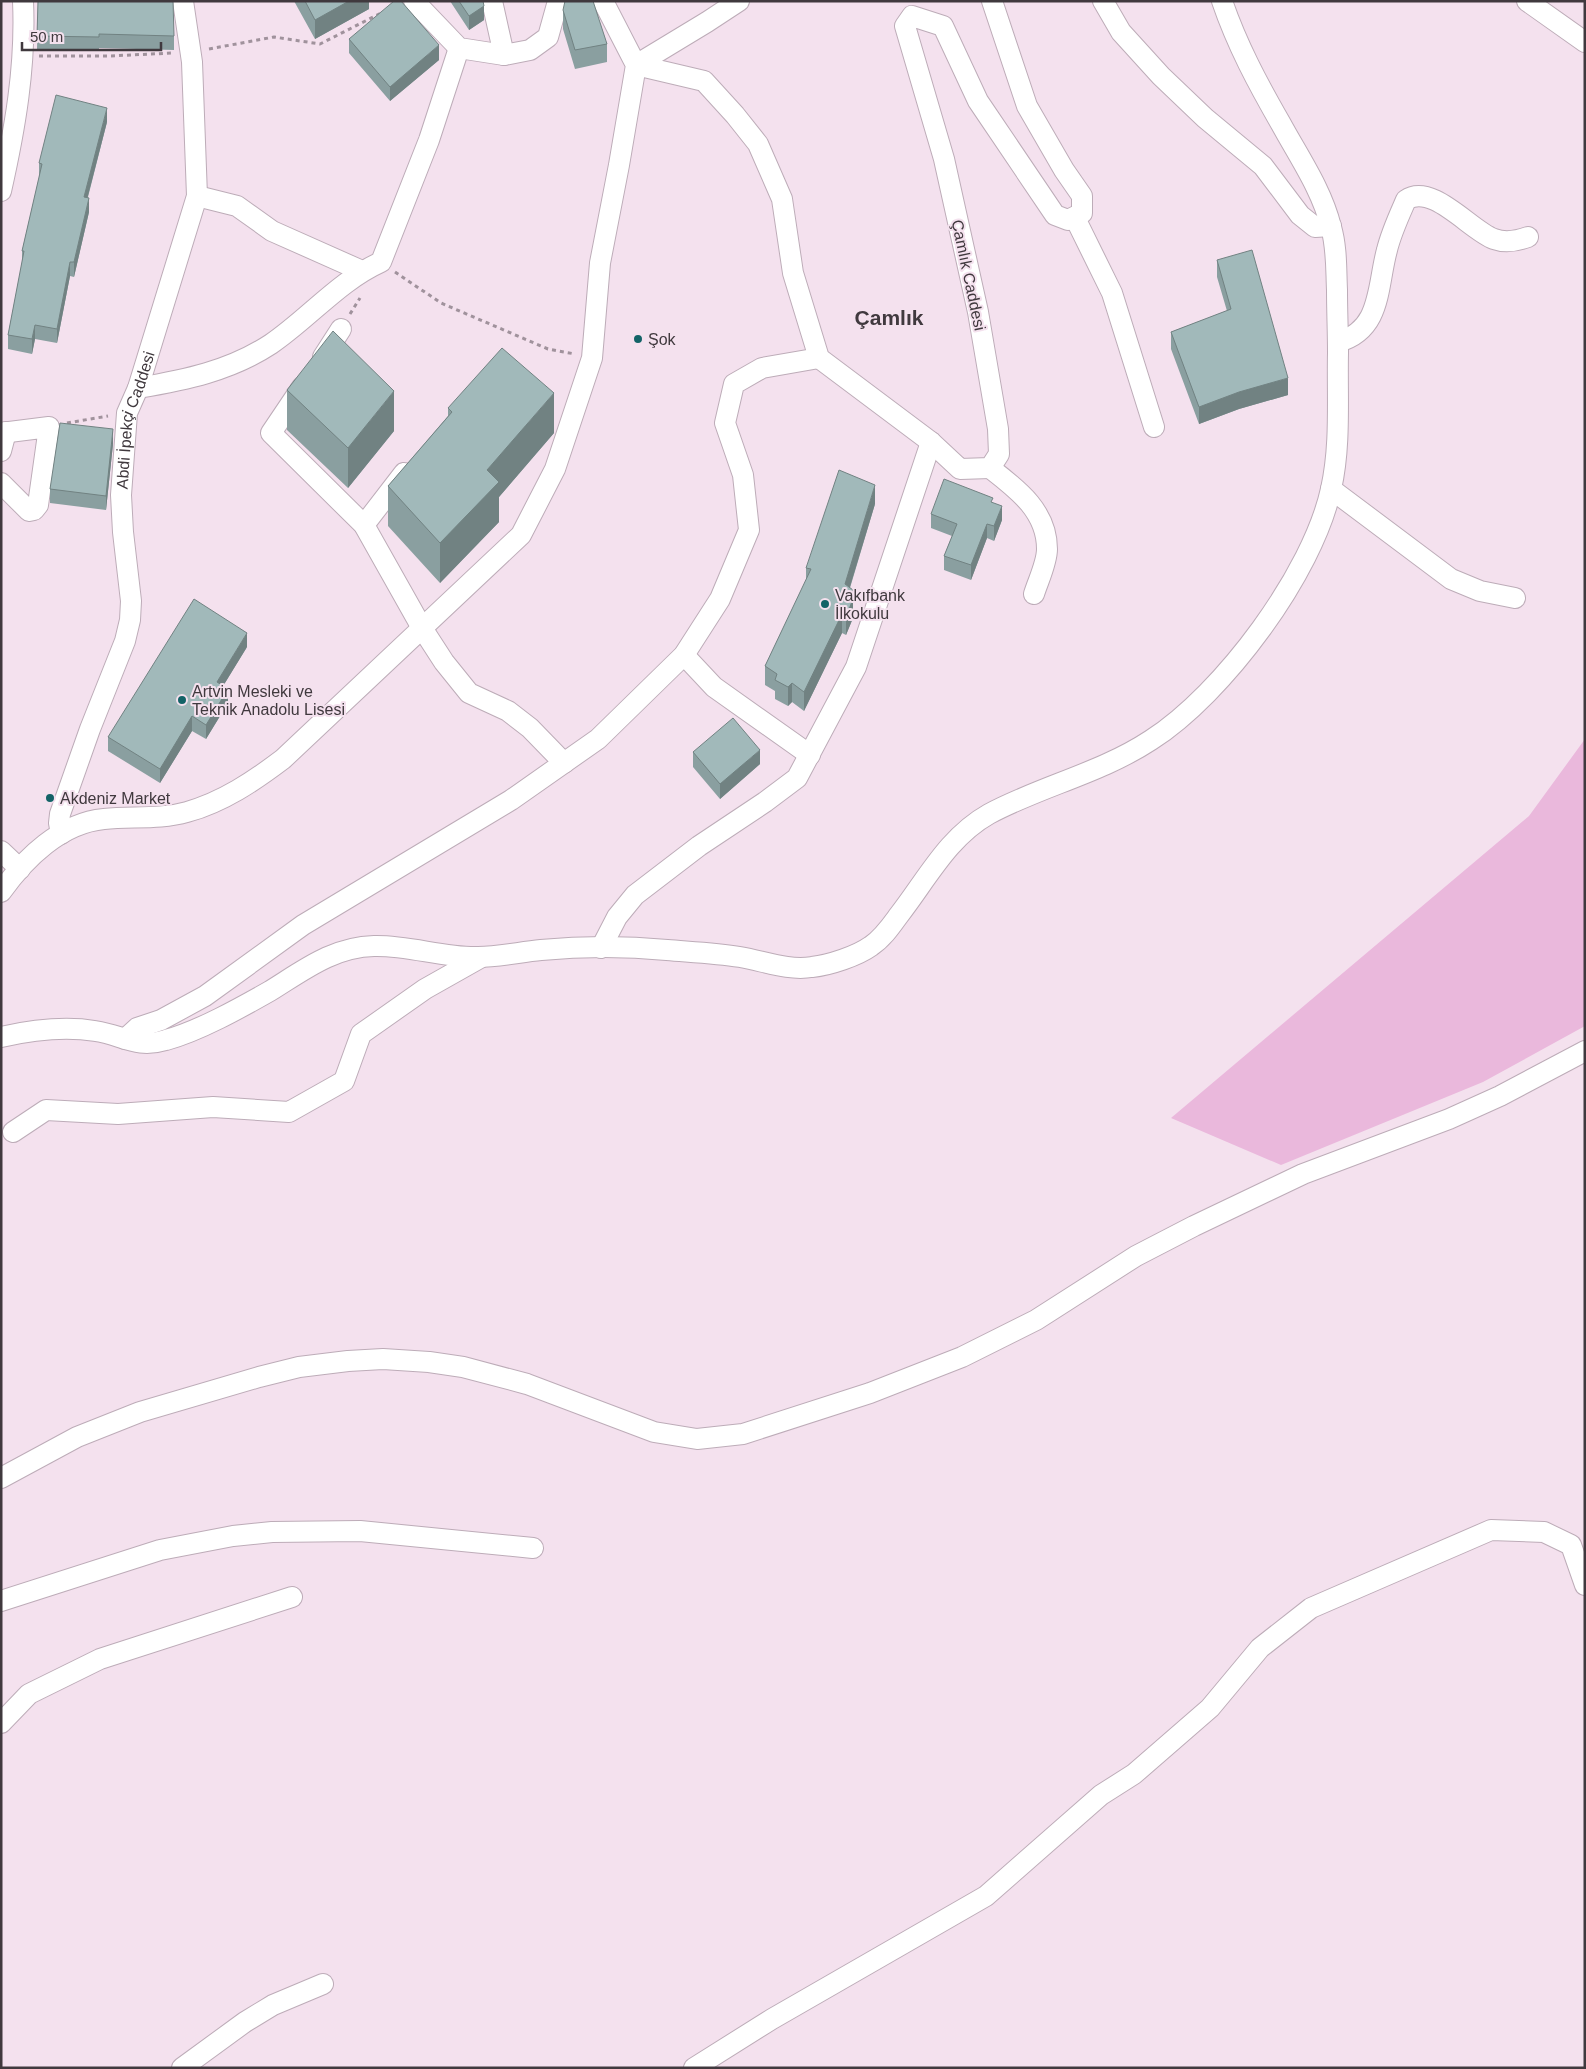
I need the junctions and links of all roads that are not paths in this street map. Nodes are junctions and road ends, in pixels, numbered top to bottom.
1 (23, 1) edge
2 (183, 1) edge
3 (414, 1) edge
4 (492, 1) edge
5 (558, 1) edge
6 (602, 1) edge
7 (738, 1) edge
8 (992, 1) edge
9 (1103, 1) edge
10 (1222, 1) edge
11 (1527, 1) edge
12 (1585, 42) edge
13 (459, 48) junction
14 (504, 55) junction
15 (636, 65) junction
16 (1, 191) edge
17 (197, 196) junction
18 (1075, 218) junction
19 (1331, 226) junction
20 (1528, 238) dead end
21 (362, 271) junction
22 (341, 330) dead end
23 (1338, 342) junction
24 (819, 358) junction
25 (138, 388) junction
26 (1154, 427) dead end
27 (3, 439) edge
28 (931, 442) junction
29 (416, 457) edge
30 (990, 468) junction
31 (1, 483) edge
32 (1331, 489) junction
33 (364, 525) junction
34 (1034, 594) dead end
35 (1515, 598) dead end
36 (422, 628) junction
37 (684, 655) junction
38 (810, 755) junction
39 (564, 763) junction
40 (61, 834) junction
41 (1, 851) edge
42 (20, 869) junction
43 (1, 892) edge
44 (601, 948) junction
45 (480, 958) junction
46 (1, 1037) edge
47 (125, 1039) junction
48 (1585, 1051) edge
49 (13, 1132) dead end
50 (1, 1478) edge
51 (533, 1548) dead end
52 (1585, 1586) edge
53 (292, 1597) dead end
54 (1, 1601) edge
55 (1, 1723) edge
56 (323, 1984) dead end
57 (182, 2068) edge
58 (694, 2068) edge

1 - 16 street
2 - 17 street, Abdi İpekçi Caddesi
3 - 13 street
4 - 14 street
5 - 14 street
6 - 15 street
7 - 15 street
8 - 18 street
9 - 19 street
10 - 19 street
11 - 12 street
13 - 14 street
13 - 21 street
15 - 24 street
15 - 36 street
17 - 21 street
17 - 25 street, Abdi İpekçi Caddesi
18 - 26 street
18 - 30 street, Çamlık Caddesi
19 - 23 street
20 - 23 street
21 - 25 street
22 - 33 street
23 - 32 street
24 - 28 street
24 - 37 street
25 - 40 street, Abdi İpekçi Caddesi
27 - 31 street
28 - 30 street
28 - 38 street
29 - 33 street
30 - 34 street
32 - 35 street
32 - 44 street
33 - 36 street
36 - 39 street
36 - 40 street
37 - 38 street
37 - 39 street
38 - 44 street
39 - 47 street
40 - 42 street
41 - 42 street
42 - 43 street
44 - 45 street
45 - 47 street
45 - 49 street
46 - 47 street
48 - 50 street
51 - 54 street
52 - 58 street
53 - 55 street
56 - 57 street

